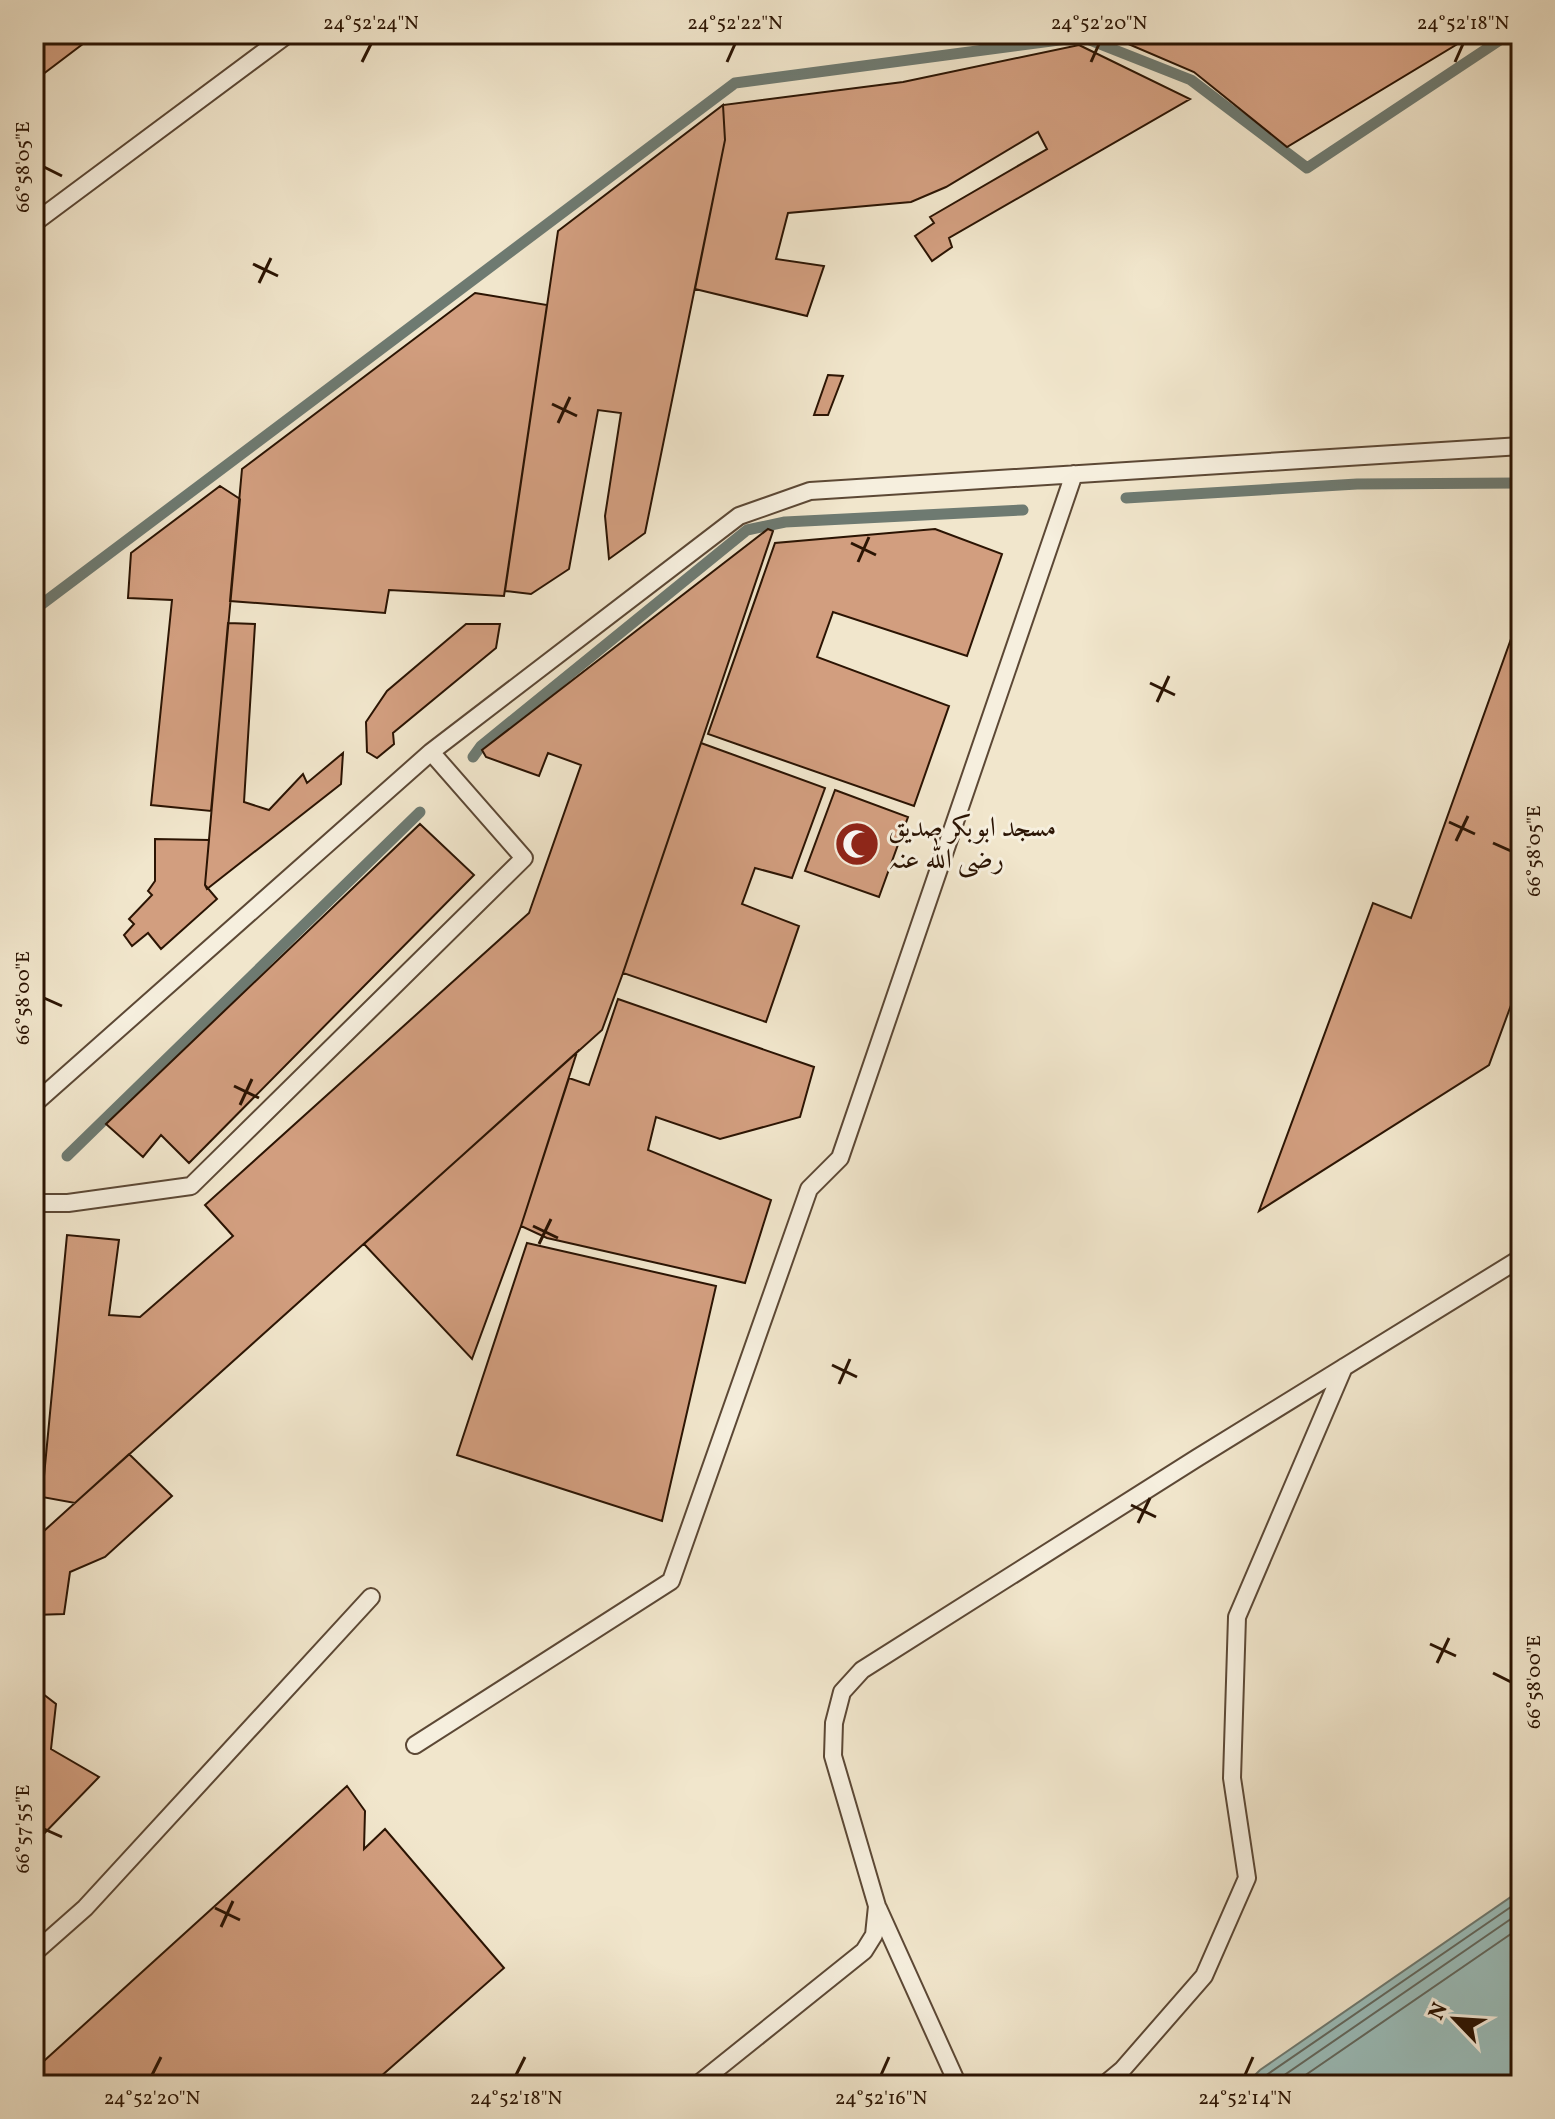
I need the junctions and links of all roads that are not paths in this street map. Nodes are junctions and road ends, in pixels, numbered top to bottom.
1 (288, 34) edge
2 (34, 223) edge
3 (1521, 446) edge
4 (1074, 474) junction
5 (431, 752) junction
6 (34, 1104) edge
7 (34, 1203) edge
8 (1521, 1258) edge
9 (1344, 1367) junction
10 (371, 1597) dead end
11 (415, 1745) dead end
12 (877, 1906) junction
13 (34, 1953) edge
14 (697, 2085) edge
15 (958, 2085) edge
16 (1104, 2085) edge

1 - 2 lane
3 - 4 lane
4 - 5 lane
4 - 11 lane
5 - 6 lane
5 - 7 lane
8 - 9 lane
9 - 12 lane
9 - 16 lane
10 - 13 lane
12 - 14 lane
12 - 15 lane

